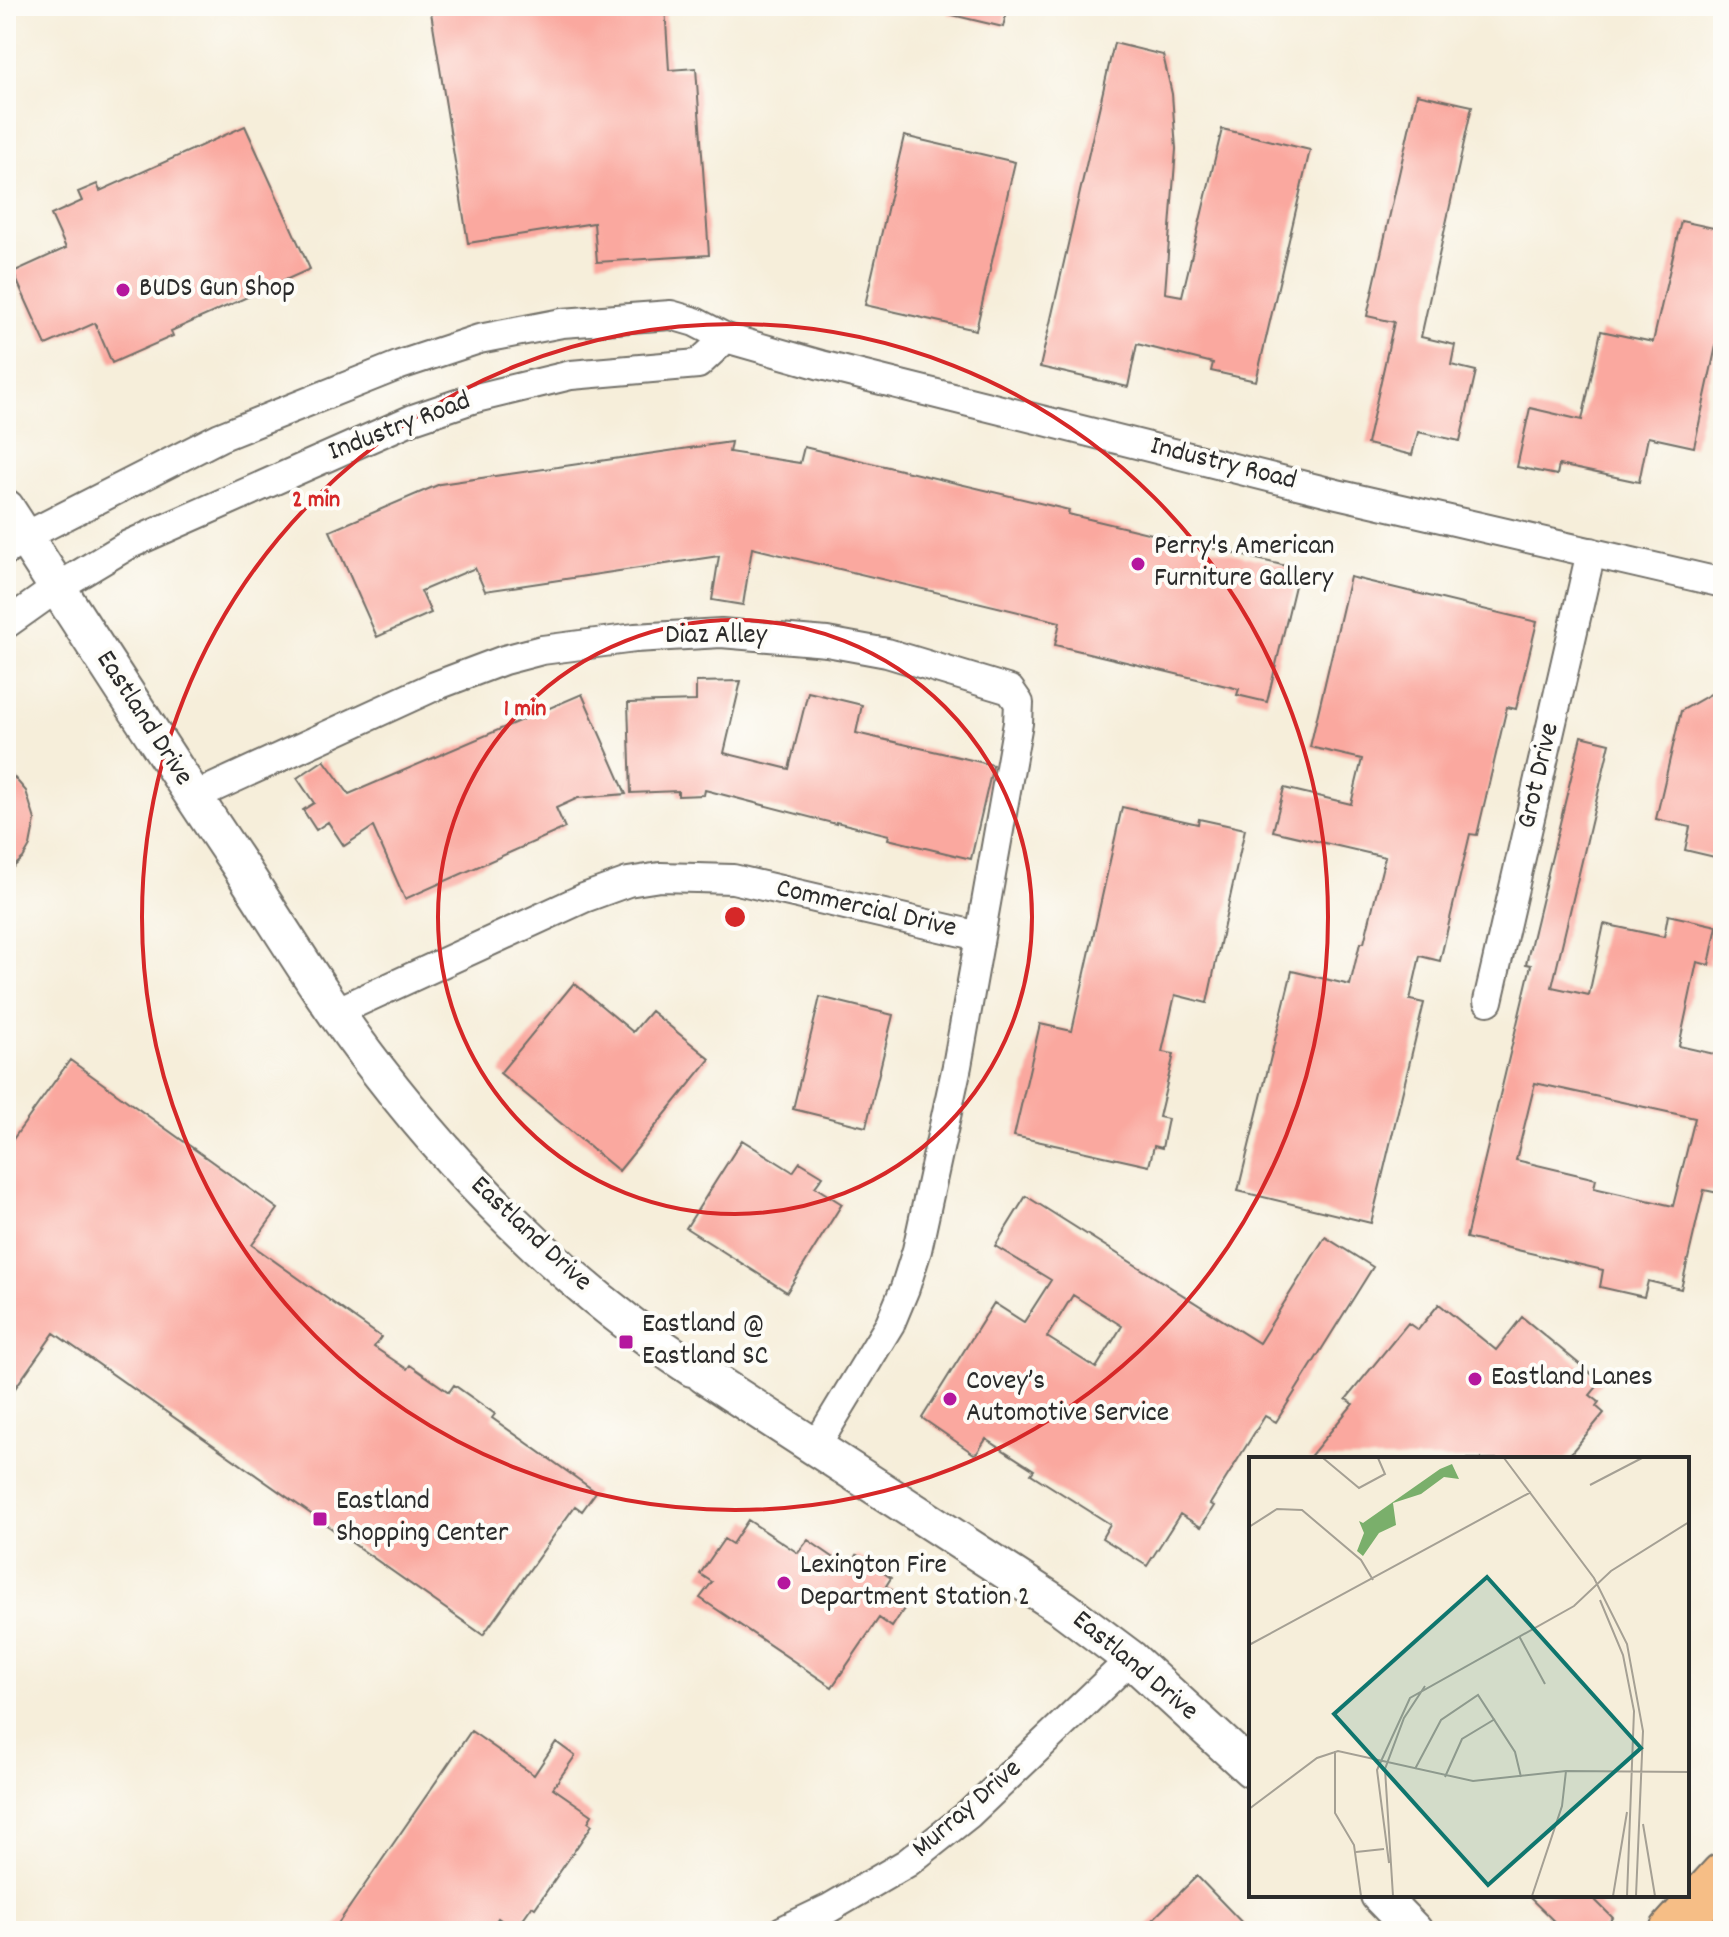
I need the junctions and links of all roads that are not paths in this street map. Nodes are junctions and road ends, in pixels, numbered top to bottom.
1 (726, 338) junction
2 (12, 532) edge
3 (1591, 552) junction
4 (1723, 583) edge
5 (58, 587) junction
6 (6, 624) edge
7 (193, 797) junction
8 (979, 936) junction
9 (1488, 1001) dead end
10 (336, 1012) junction
11 (816, 1446) junction
12 (1131, 1659) junction
13 (1249, 1767) edge
14 (1723, 1875) edge
15 (1381, 1897) edge
16 (782, 1931) edge
17 (1414, 1931) edge
18 (1672, 1931) edge

1 - 2 street, Industry Road
1 - 3 street, Industry Road
1 - 5 street, Industry Road
2 - 5 street, Eastland Drive
3 - 4 street, Industry Road
3 - 9 street, Grot Drive
5 - 6 street, Industry Road
5 - 7 street, Eastland Drive
7 - 8 street, Diaz Alley
7 - 10 street, Eastland Drive
8 - 10 street, Commercial Drive
8 - 11 street, Commercial Drive
10 - 11 street, Eastland Drive
11 - 12 street, Eastland Drive
12 - 13 street, Eastland Drive
12 - 16 street, Murray Drive
14 - 18 highway
15 - 17 street

